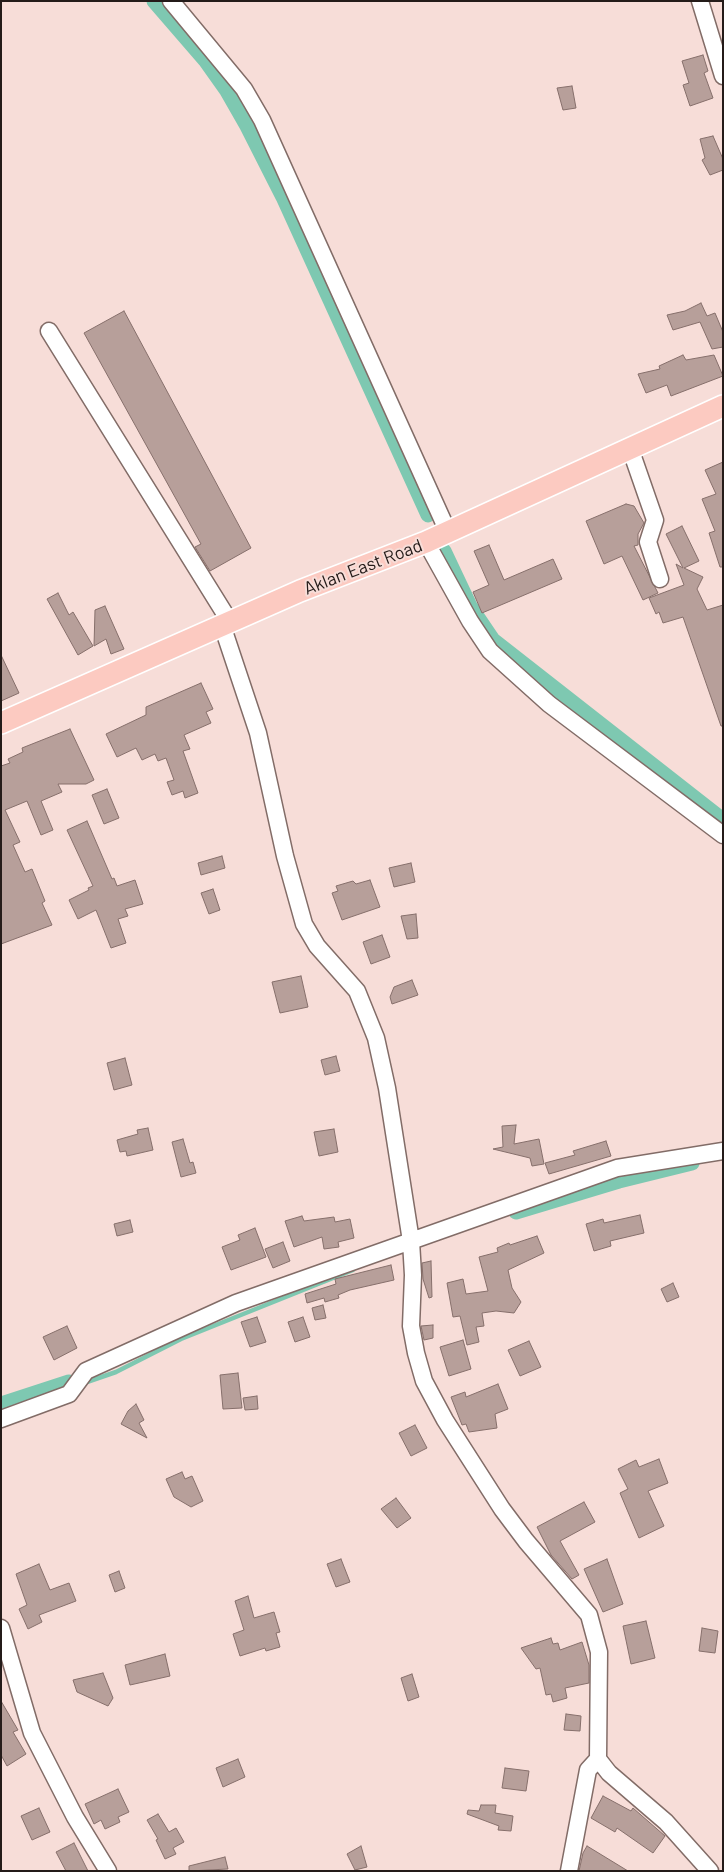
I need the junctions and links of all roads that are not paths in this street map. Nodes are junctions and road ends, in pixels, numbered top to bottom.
1 (171, 1) edge
2 (700, 1) edge
3 (723, 76) edge
4 (49, 331) dead end
5 (723, 406) edge
6 (630, 448) junction
7 (448, 532) junction
8 (426, 542) junction
9 (660, 579) dead end
10 (226, 623) junction
11 (1, 723) edge
12 (723, 835) edge
13 (723, 1151) edge
14 (411, 1241) junction
15 (1, 1419) edge
16 (1, 1628) edge
17 (598, 1759) junction
18 (108, 1871) edge
19 (569, 1871) edge
20 (710, 1871) edge

1 - 7 street
2 - 3 street
4 - 10 street
5 - 6 main road, Aklan East Road
6 - 7 main road, Aklan East Road
6 - 9 street
7 - 8 main road, Aklan East Road
8 - 10 main road, Aklan East Road
8 - 12 street
10 - 11 main road, Aklan East Road
10 - 14 street
13 - 14 street
14 - 15 street
14 - 17 street
16 - 18 street
17 - 19 street
17 - 20 street

